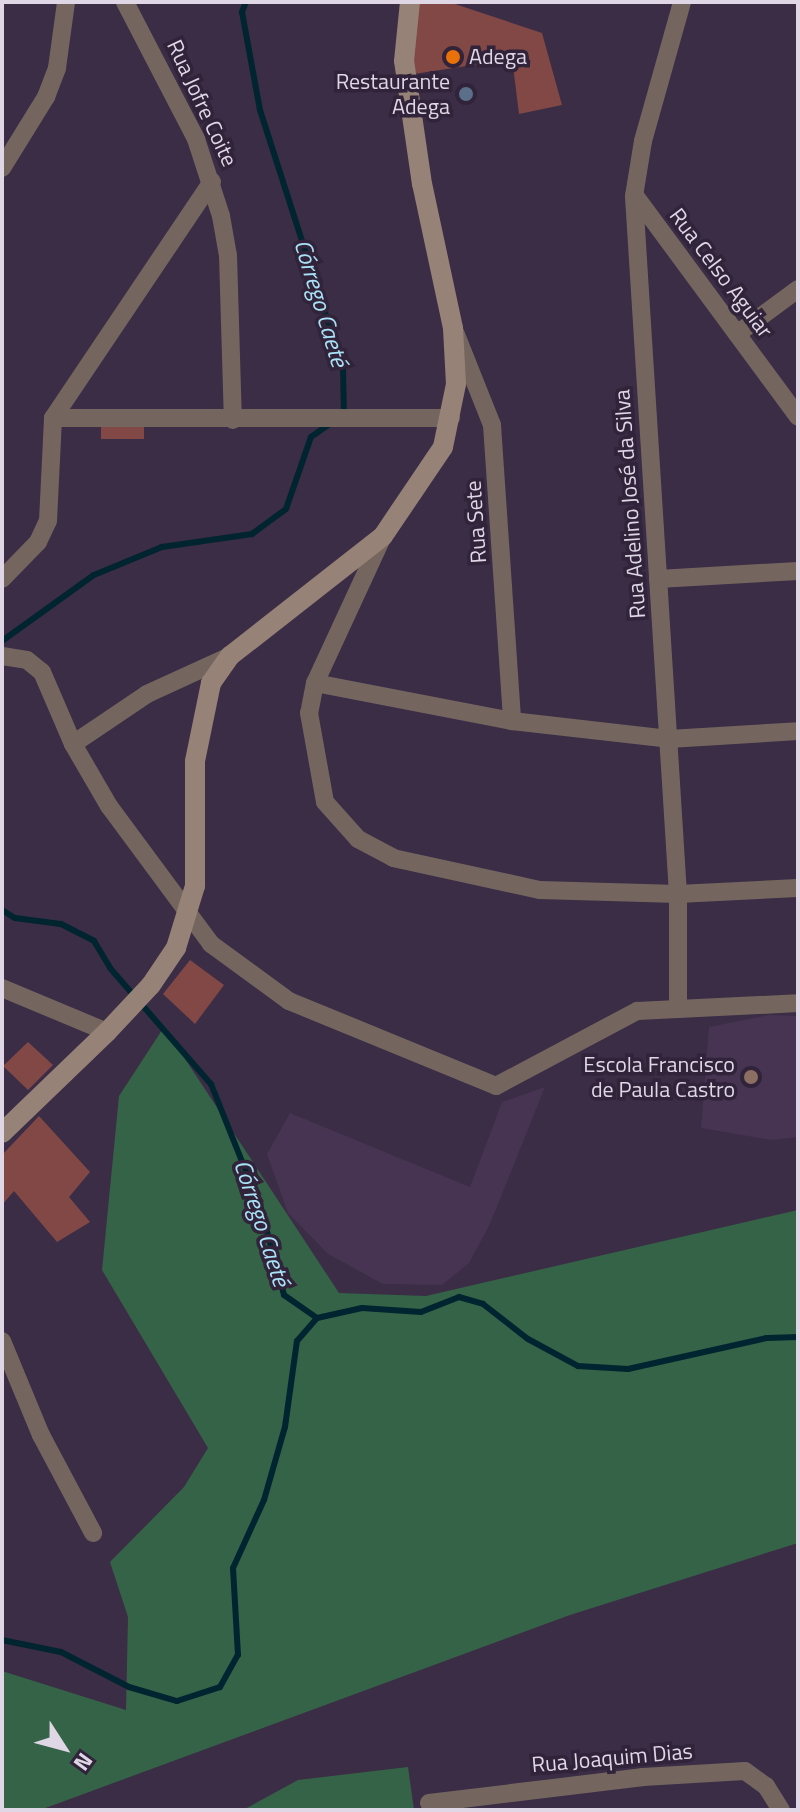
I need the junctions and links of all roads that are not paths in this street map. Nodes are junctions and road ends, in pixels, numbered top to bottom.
1 (66, 2) edge
2 (125, 2) edge
3 (410, 2) edge
4 (682, 2) edge
5 (2, 168) edge
6 (212, 181) junction
7 (634, 196) junction
8 (798, 289) edge
9 (453, 328) junction
10 (737, 334) junction
11 (798, 417) edge
12 (53, 418) junction
13 (451, 418) junction
14 (233, 420) junction
15 (383, 536) junction
16 (798, 571) edge
17 (2, 579) edge
18 (658, 579) junction
19 (2, 656) edge
20 (230, 656) junction
21 (315, 683) junction
22 (512, 721) junction
23 (798, 731) edge
24 (669, 739) junction
25 (73, 744) junction
26 (798, 888) edge
27 (678, 894) junction
28 (190, 915) junction
29 (2, 988) edge
30 (798, 1003) edge
31 (678, 1009) junction
32 (110, 1029) junction
33 (2, 1133) edge
34 (2, 1341) edge
35 (93, 1533) dead end
36 (502, 1801) edge
37 (429, 1803) dead end
38 (781, 1810) edge

1 - 5 street
2 - 6 street, Rua Jofre Coite
3 - 9 main road
4 - 7 street, Rua Adelino José da Silva
6 - 12 street
6 - 14 street, Rua Jofre Coite
7 - 10 street, Rua Celso Aguiar
7 - 18 street, Rua Adelino José da Silva
8 - 10 street
9 - 13 main road
9 - 22 street, Rua Sete
10 - 11 street, Rua Celso Aguiar
12 - 14 street
12 - 17 street
13 - 14 street
13 - 15 main road
15 - 20 main road
15 - 21 street
16 - 18 street
18 - 24 street, Rua Adelino José da Silva
19 - 25 street
20 - 25 street
20 - 28 main road
21 - 22 street
21 - 27 street
22 - 24 street
23 - 24 street
24 - 27 street, Rua Adelino José da Silva
25 - 28 street
26 - 27 street
27 - 31 street, Rua Adelino José da Silva
28 - 31 street
28 - 32 main road
29 - 32 street
30 - 31 street
32 - 33 main road
34 - 35 street
36 - 37 street, Rua Joaquim Dias
36 - 38 street, Rua Joaquim Dias

